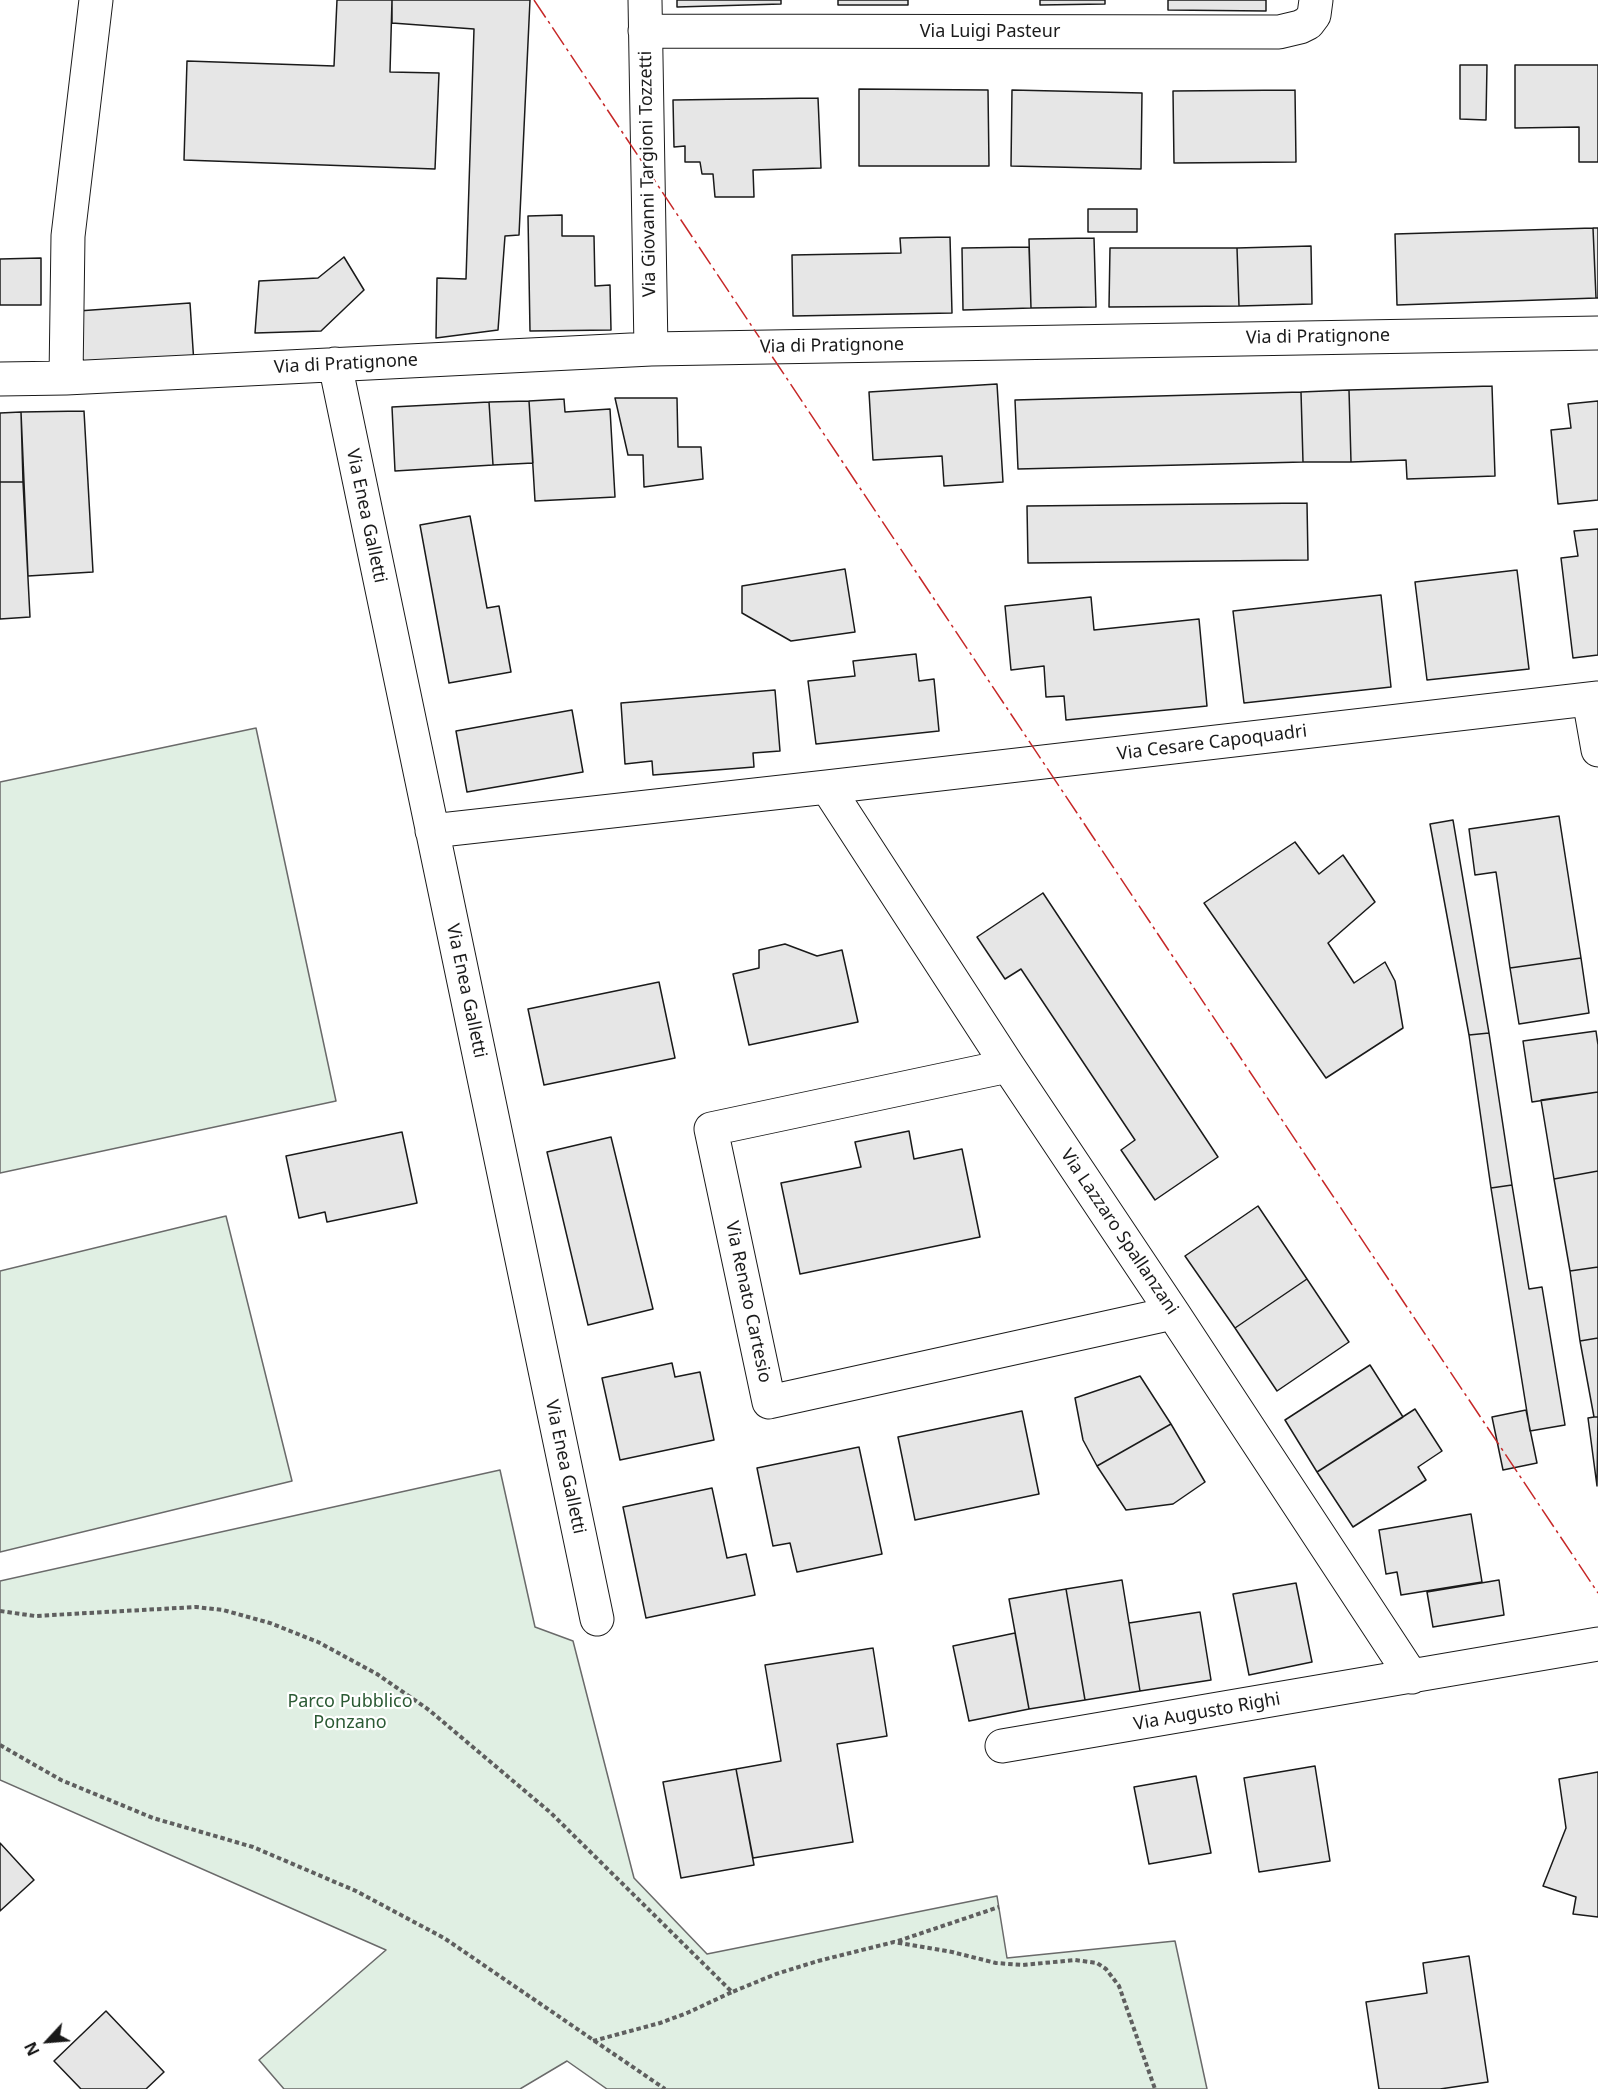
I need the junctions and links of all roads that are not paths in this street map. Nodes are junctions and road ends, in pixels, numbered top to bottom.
1 (96, 0) edge
2 (1316, 0) edge
3 (645, 16) edge
4 (1598, 333) edge
5 (651, 349) junction
6 (334, 364) junction
7 (66, 378) junction
8 (0, 379) edge
9 (1594, 698) edge
10 (1598, 750) edge
11 (827, 788) junction
12 (432, 831) junction
13 (1008, 1066) junction
14 (1173, 1312) junction
15 (597, 1619) dead end
16 (1598, 1644) edge
17 (1412, 1677) junction
18 (1002, 1746) dead end

1 - 7 street
2 - 3 street, Via Luigi Pasteur
3 - 5 street, Via Giovanni Targioni Tozzetti
4 - 5 street, Via di Pratignone
5 - 6 street, Via di Pratignone
6 - 7 street, Via di Pratignone
6 - 12 street, Via Enea Galletti
7 - 8 street, Via di Pratignone
9 - 10 street
9 - 11 street, Via Cesare Capoquadri
11 - 12 street, Via Cesare Capoquadri
11 - 13 street, Via Lazzaro Spallanzani
12 - 15 street, Via Enea Galletti
13 - 14 street, Via Lazzaro Spallanzani
13 - 14 street, Via Renato Cartesio
14 - 17 street, Via Lazzaro Spallanzani
16 - 17 street, Via Augusto Righi
17 - 18 street, Via Augusto Righi

